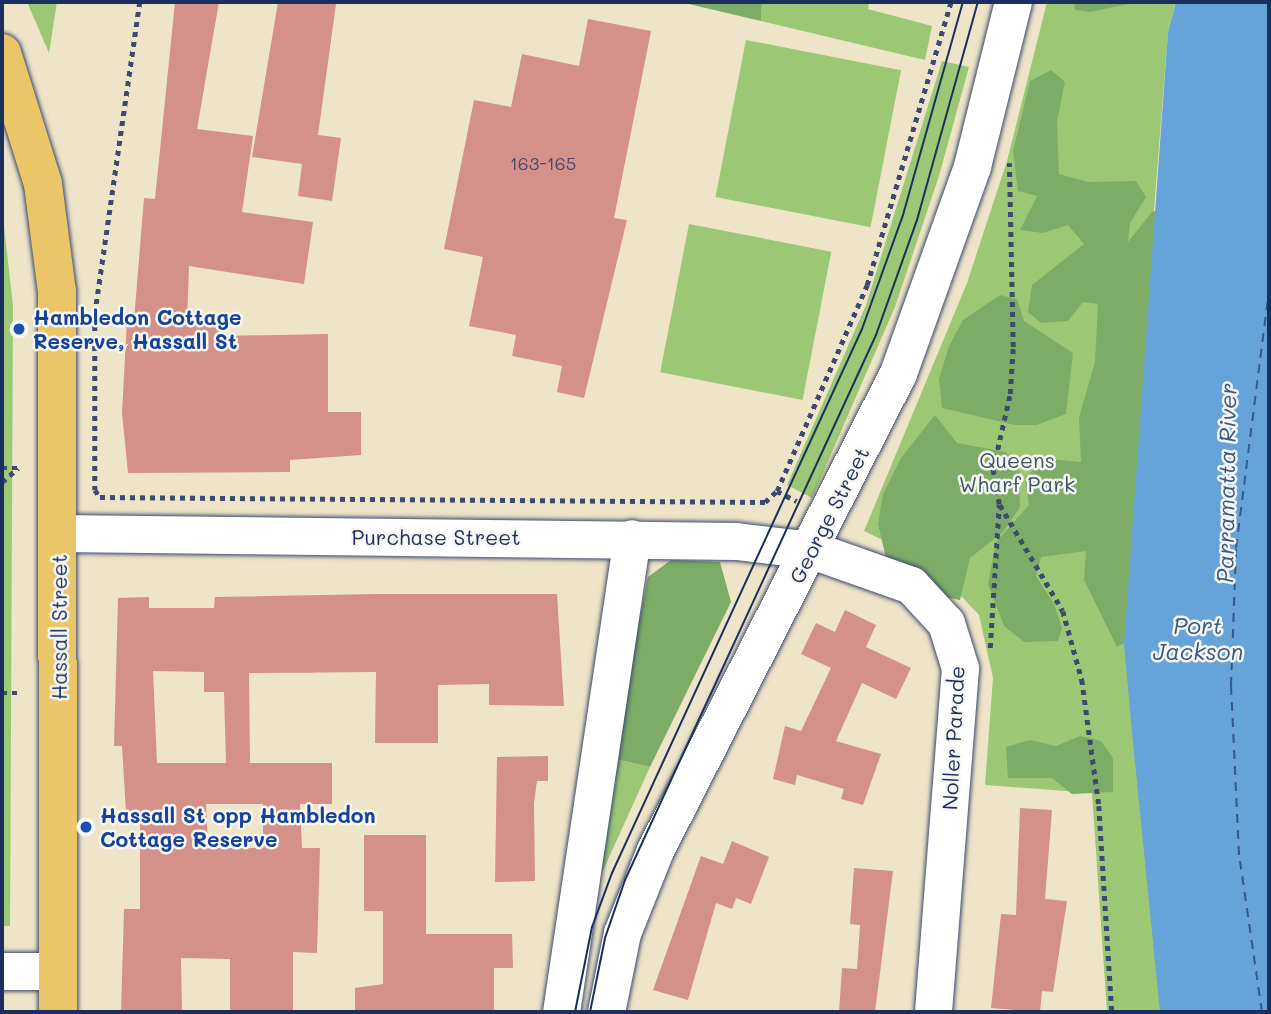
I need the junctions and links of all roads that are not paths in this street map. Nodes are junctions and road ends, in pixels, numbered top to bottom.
1 (1013, 2) edge
2 (2, 52) edge
3 (59, 533) junction
4 (632, 538) junction
5 (812, 550) junction
6 (2, 971) edge
7 (58, 971) junction
8 (58, 1012) edge
9 (561, 1012) edge
10 (606, 1012) edge
11 (933, 1012) edge

1 - 5 street, George Street
2 - 3 main road, Hassall Street
3 - 4 street, Purchase Street
3 - 7 main road, Hassall Street
4 - 5 street, Purchase Street
4 - 9 street
5 - 10 street, George Street
5 - 11 street, Noller Parade
6 - 7 street
7 - 8 main road, Hassall Street

